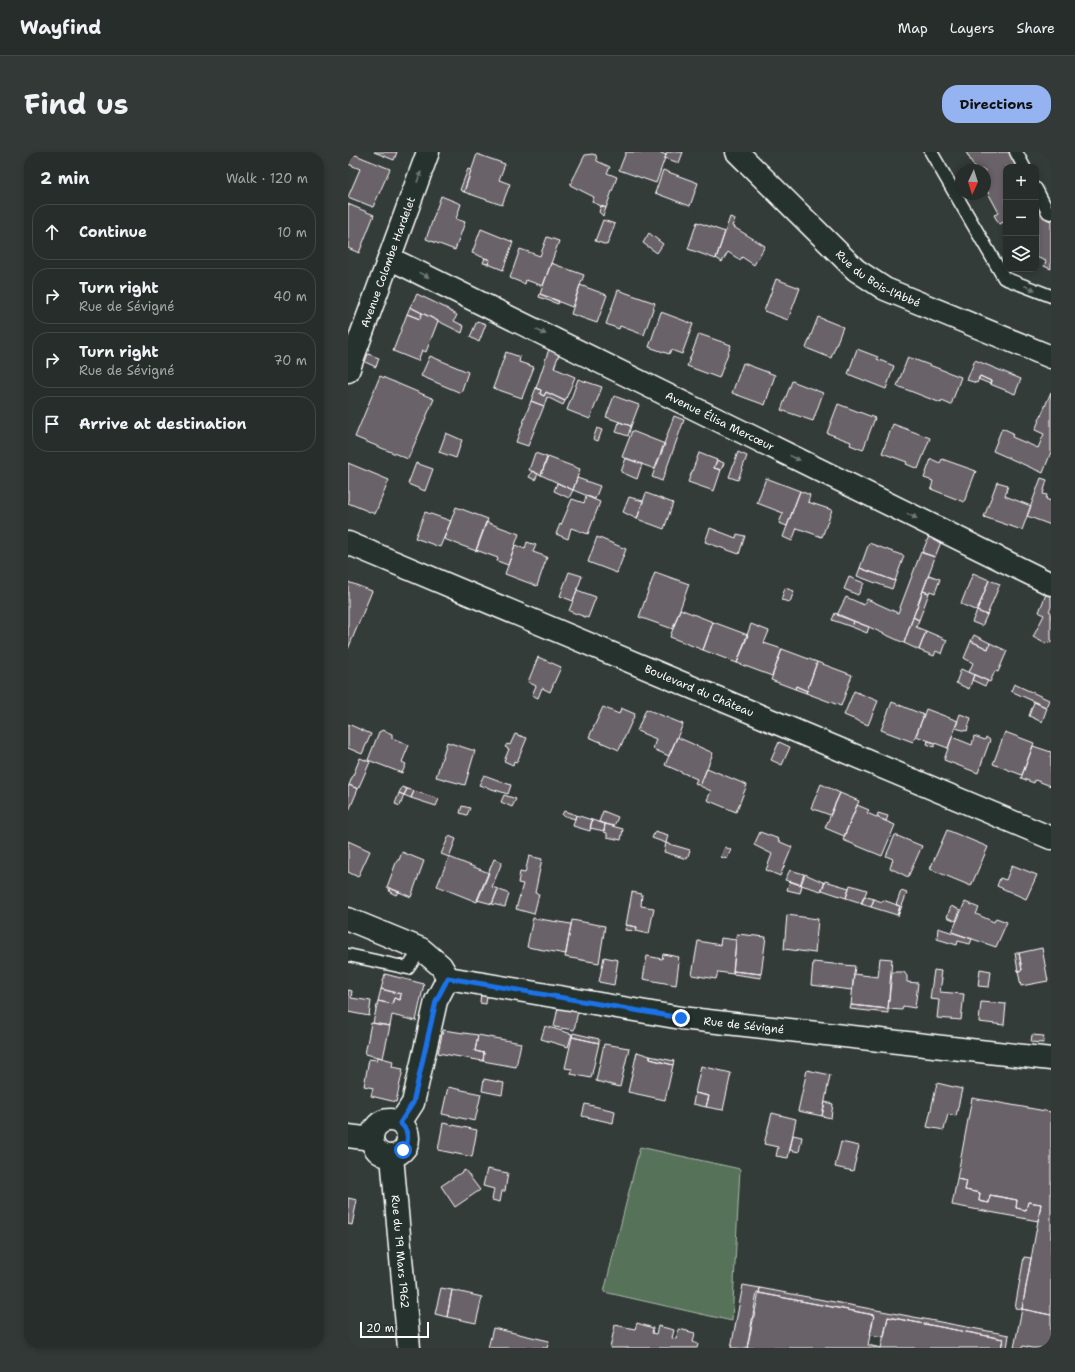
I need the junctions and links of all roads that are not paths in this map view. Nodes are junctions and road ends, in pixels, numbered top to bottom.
1 (428, 152) edge
2 (737, 152) edge
3 (931, 152) edge
4 (1016, 152) edge
5 (1022, 164) edge
6 (1039, 196) edge
7 (1051, 213) edge
8 (389, 258) junction
9 (1051, 296) edge
10 (1051, 357) edge
11 (348, 371) edge
12 (348, 543) edge
13 (1051, 584) edge
14 (1051, 838) edge
15 (348, 919) edge
16 (421, 949) junction
17 (348, 955) edge
18 (448, 978) junction
19 (1051, 1058) edge
20 (400, 1123) junction
21 (348, 1136) edge
22 (372, 1139) junction
23 (392, 1156) junction
24 (409, 1348) edge

8 -> 1 street, Avenue Colombe Hardelet
2 - 10 street, Rue du Bois-l'Abbé
3 -> 9 lane
4 - 5 lane
6 - 7 lane
8 - 11 street, Avenue Colombe Hardelet
8 -> 13 street, Avenue Élisa Mercœur
12 - 14 street, Boulevard du Château
15 - 16 street
16 - 17 lane
16 - 18 street
18 - 19 street, Rue de Sévigné
18 - 20 street
20 - 22 street
20 - 23 street
21 - 22 street
22 - 23 street
23 - 24 street, Rue du 19 Mars 1962

